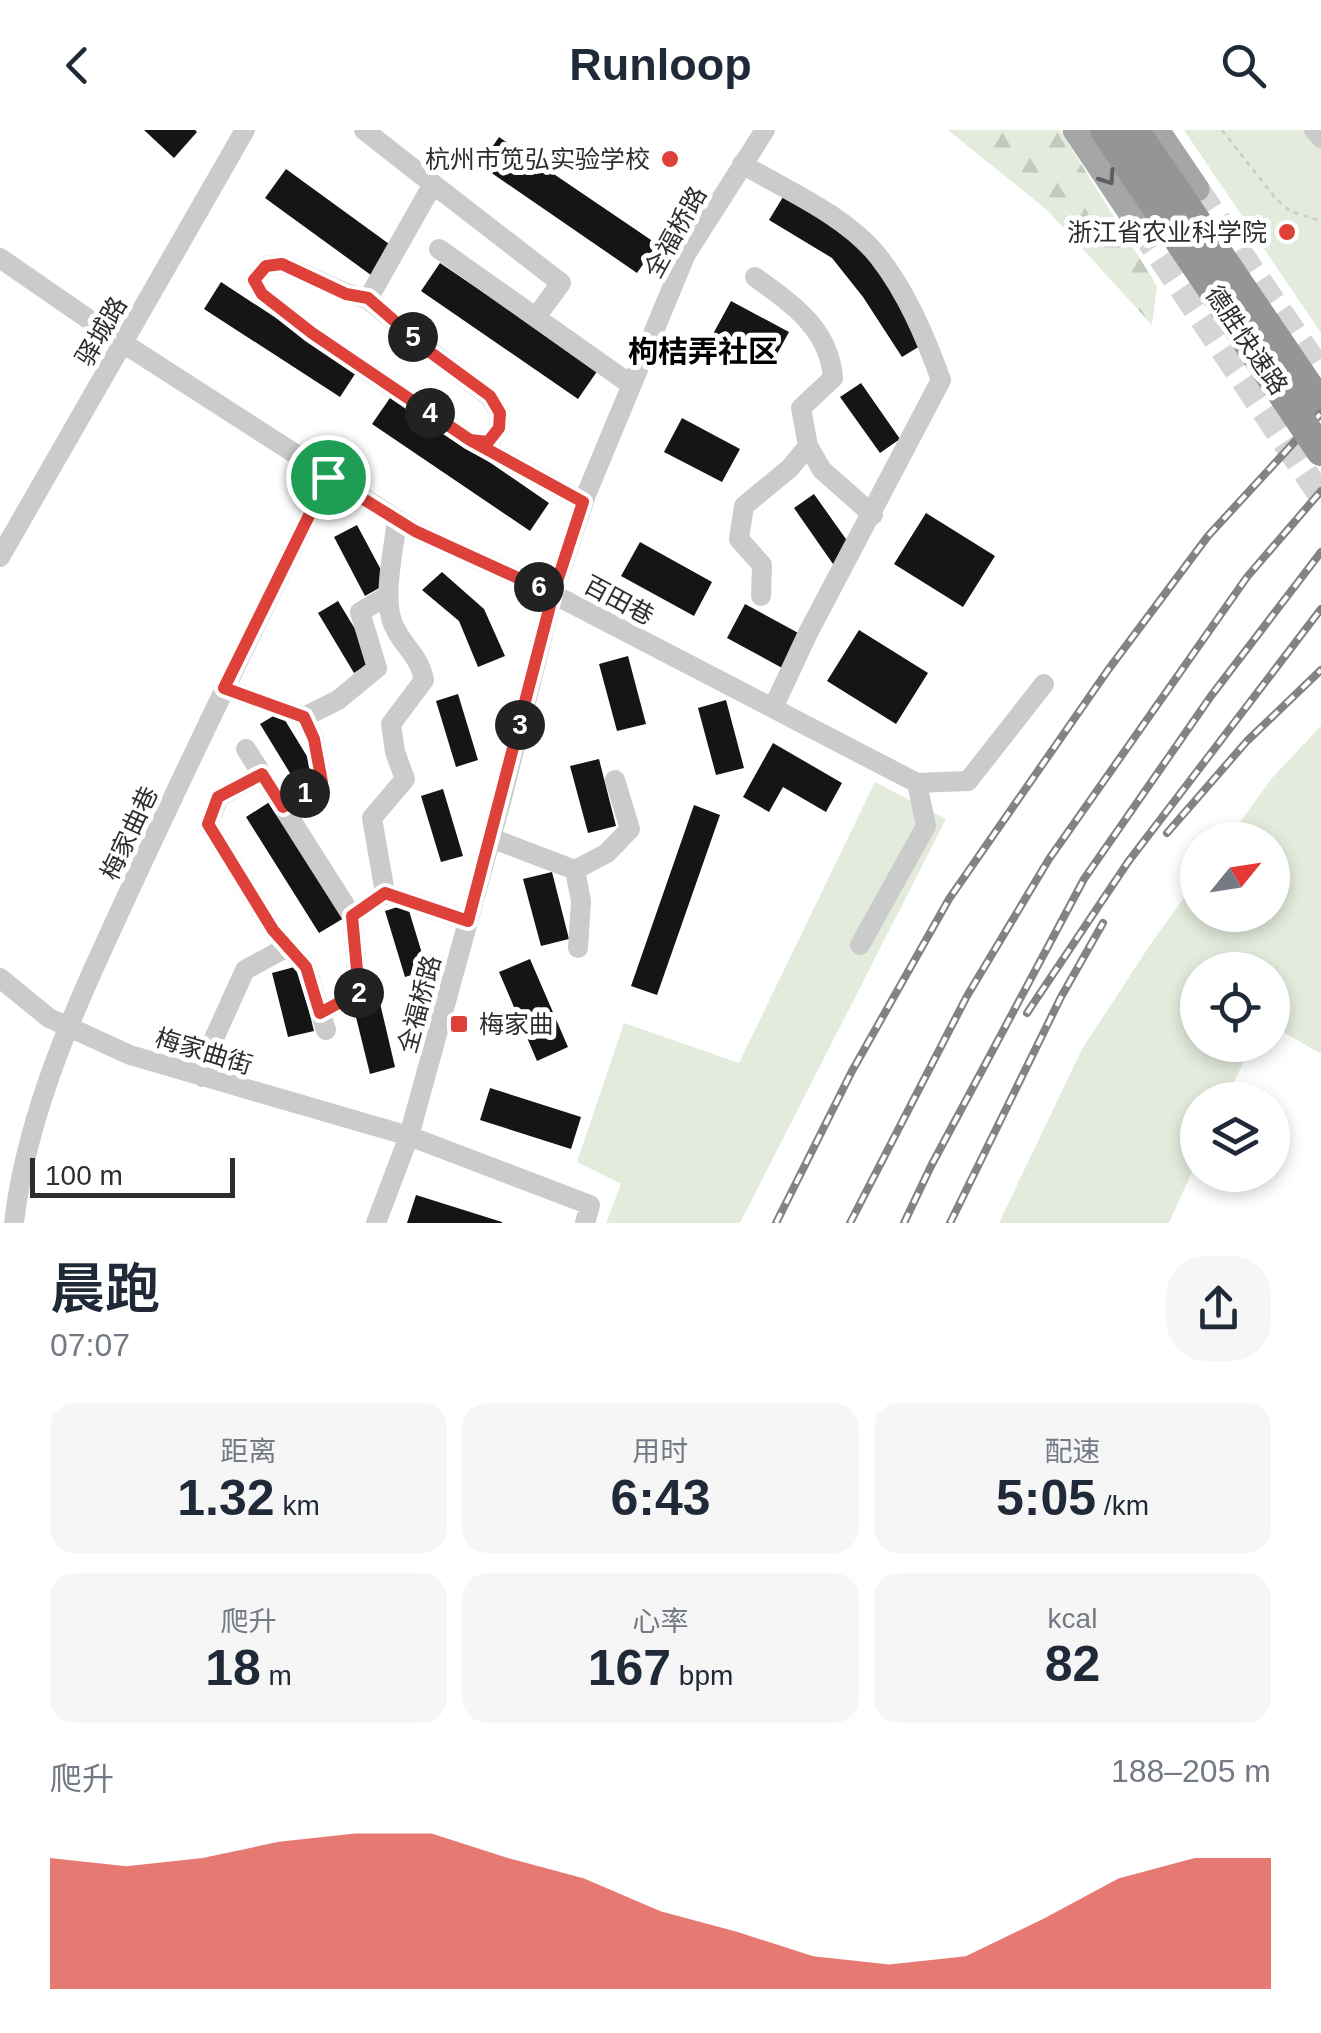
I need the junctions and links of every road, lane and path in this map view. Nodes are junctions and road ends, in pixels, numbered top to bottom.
1 (246, 130) edge
2 (364, 130) edge
3 (765, 130) edge
4 (1076, 130) edge
5 (1105, 130) edge
6 (1134, 130) edge
7 (1157, 130) edge
8 (1222, 130) edge
9 (1314, 130) edge
10 (1321, 138) edge
11 (742, 164) junction
12 (433, 184) junction
13 (1197, 189) tunnel mouth
14 (1321, 221) edge
15 (1140, 227) tunnel mouth
16 (439, 249) dead end
17 (0, 258) edge
18 (755, 277) dead end
19 (368, 298) junction
20 (536, 317) junction
21 (123, 343) junction
22 (630, 384) junction
23 (1321, 405) edge
24 (470, 440) junction
25 (808, 446) junction
26 (1321, 452) edge
27 (328, 477) junction
28 (583, 502) junction
29 (873, 515) junction
30 (397, 519) junction
31 (0, 557) edge
32 (553, 594) junction
33 (387, 596) junction
34 (762, 596) dead end
35 (1044, 684) dead end
36 (224, 688) junction
37 (773, 708) junction
38 (304, 717) junction
39 (246, 749) dead end
40 (262, 774) junction
41 (615, 780) dead end
42 (917, 783) junction
43 (283, 807) junction
44 (491, 838) junction
45 (574, 870) junction
46 (385, 893) junction
47 (352, 916) junction
48 (468, 921) junction
49 (860, 945) dead end
50 (288, 946) junction
51 (578, 948) dead end
52 (0, 978) edge
53 (70, 1028) junction
54 (202, 1077) junction
55 (409, 1136) junction
56 (9, 1186) edge
57 (14, 1223) edge
58 (376, 1223) edge
59 (585, 1223) edge

1 - 21 street, 驿城路
2 - 12 street
3 - 11 street, 全福桥路
4 -> 15 main road
5 - 26 highway, 德胜快速路, bridge
6 - 23 highway, 德胜快速路
7 - 13 main road
8 - 14 path
9 - 10 street
11 - 22 street, 全福桥路
11 - 29 street
12 - 19 street
12 - 20 street
16 - 20 street
17 - 21 street, 百田巷
18 - 25 street
19 - 24 street
19 - 24 street
20 - 22 street
21 - 27 street, 百田巷
21 - 31 street, 驿城路
22 - 28 street, 全福桥路
24 - 28 street
25 - 29 street
25 - 34 street
27 - 30 street, 百田巷
27 - 36 street, 梅家曲巷
28 - 32 street, 全福桥路
29 - 37 street
30 - 32 street, 百田巷
30 - 33 street
32 - 37 street, 百田巷
32 - 44 street, 全福桥路
33 - 38 street
33 - 46 street
35 - 42 street
36 - 38 street
36 - 53 street, 梅家曲巷
37 - 42 street, 百田巷
38 - 43 street
39 - 40 street
40 - 43 street
40 - 50 street
41 - 45 street
42 - 49 street
43 - 47 street
44 - 45 street
44 - 48 street, 全福桥路
45 - 51 street
46 - 47 street
46 - 48 street
47 - 50 street
48 - 55 street, 全福桥路
50 - 54 street
52 - 53 street, 梅家曲街
53 - 54 street, 梅家曲街
53 - 56 street, 梅家曲巷
54 - 55 street, 梅家曲街
55 - 58 street, 全福桥路
55 - 59 street, 梅家曲街
56 - 57 street, 梅家曲巷

